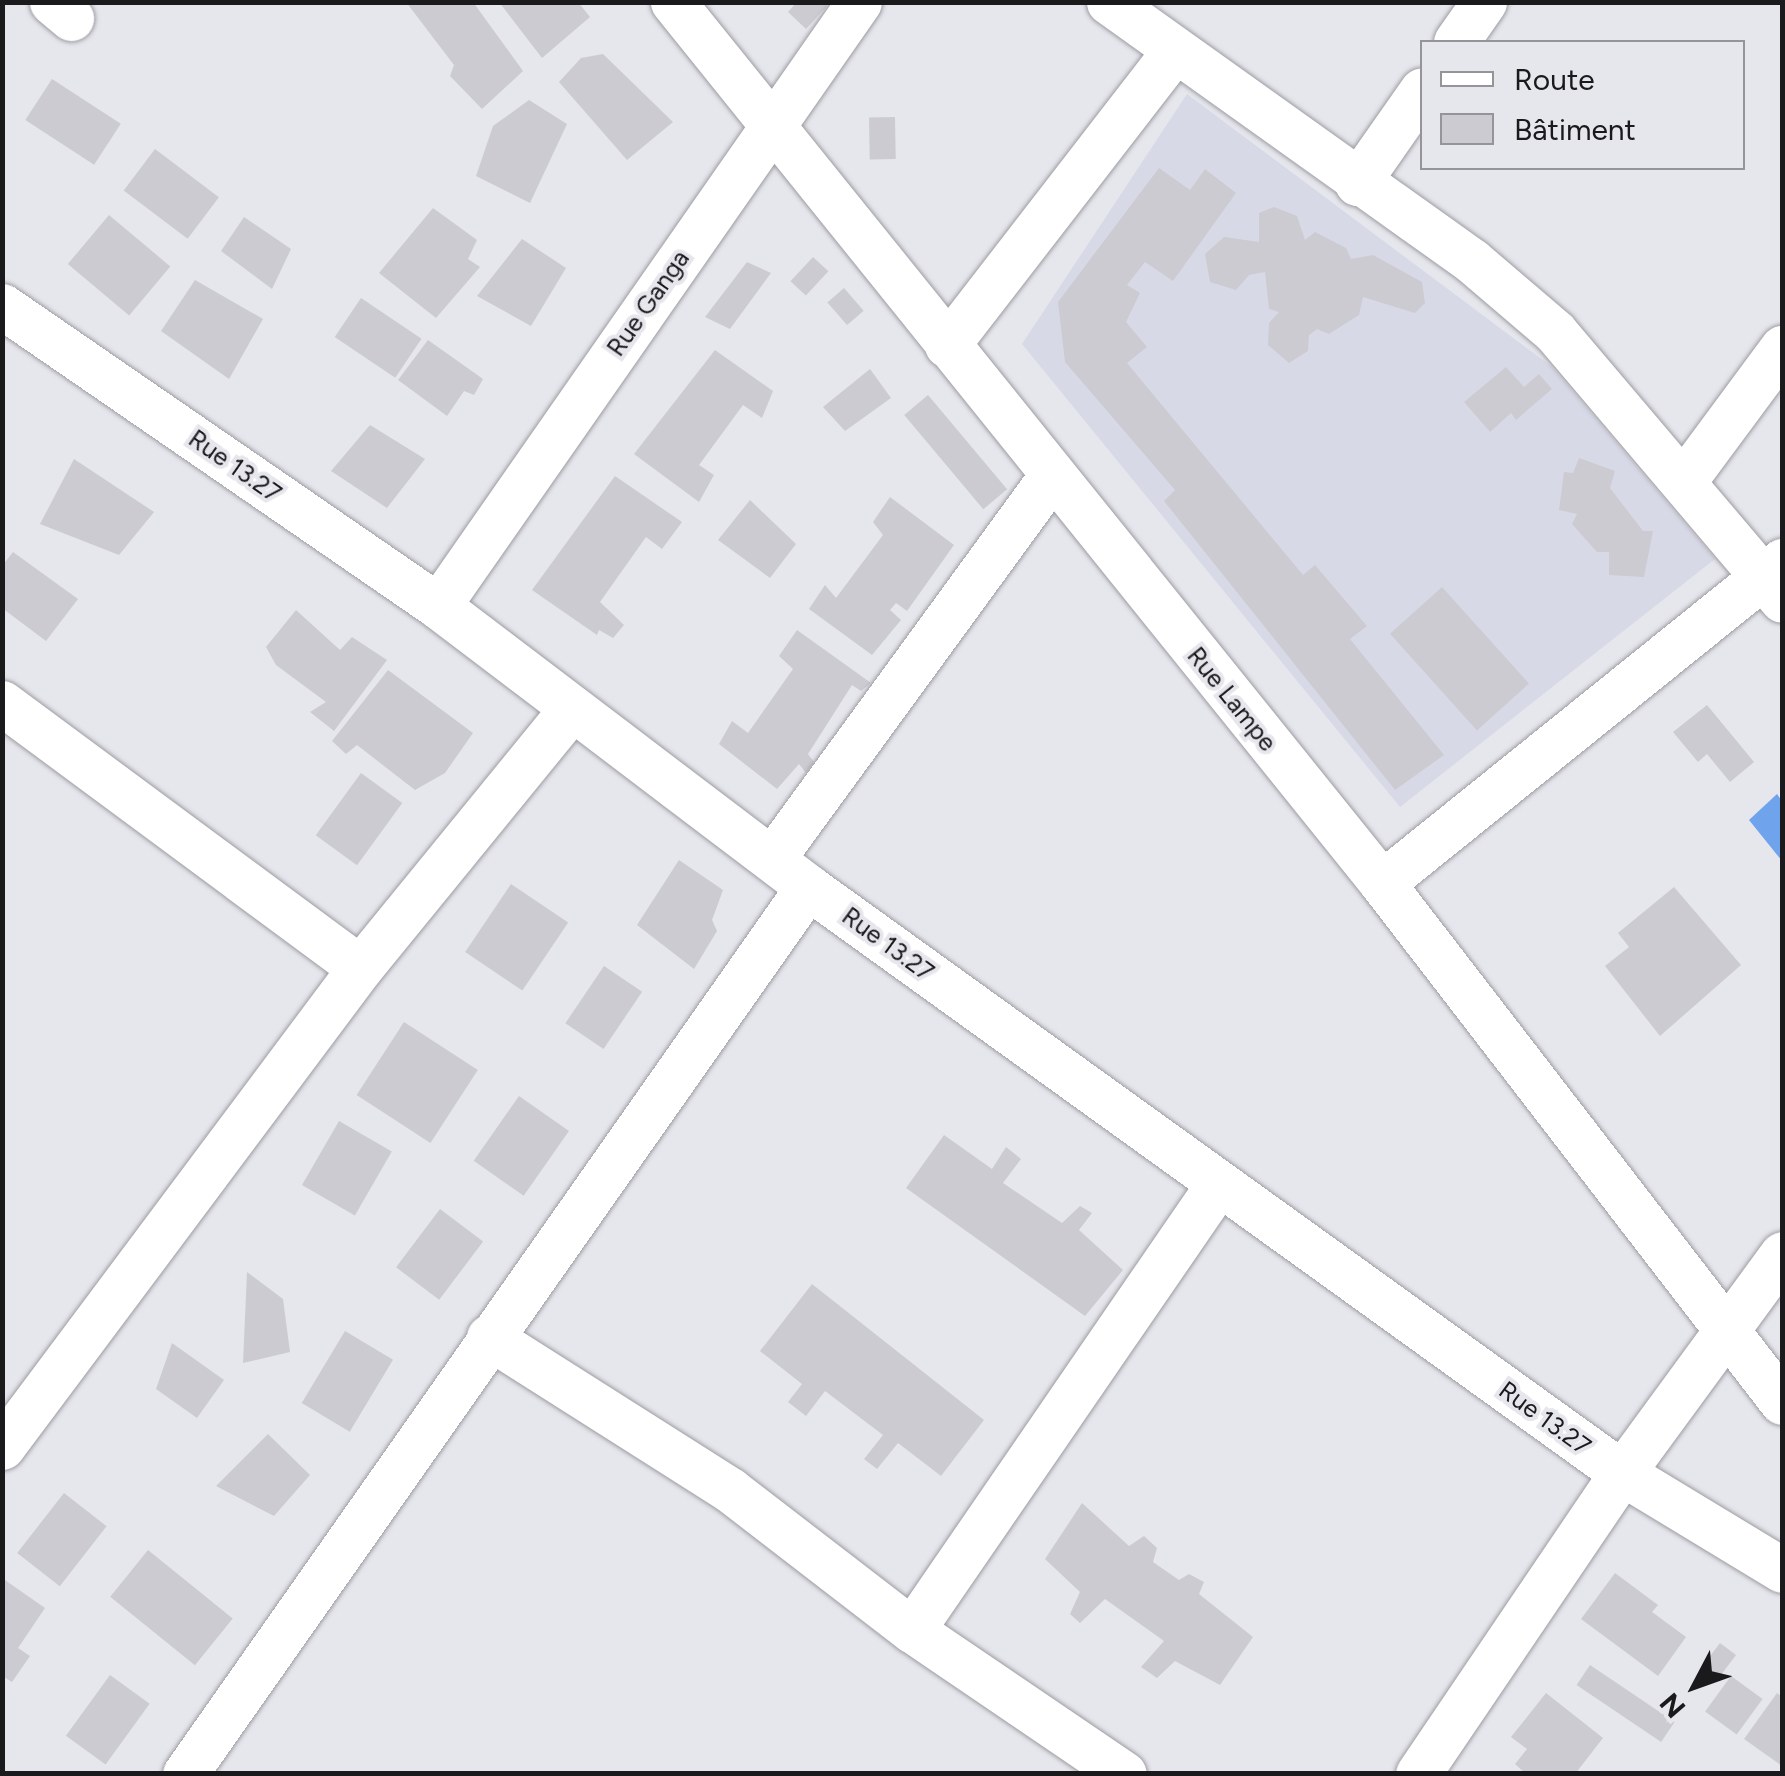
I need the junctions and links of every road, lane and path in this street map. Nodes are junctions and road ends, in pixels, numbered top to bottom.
1 (673, 2) edge
2 (859, 2) edge
3 (1109, 2) edge
4 (1484, 2) edge
5 (1457, 40) edge
6 (1174, 52) junction
7 (1420, 93) edge
8 (771, 126) junction
9 (1356, 183) junction
10 (2, 306) edge
11 (947, 346) junction
12 (1782, 348) edge
13 (1051, 477) junction
14 (1684, 482) junction
15 (1777, 580) edge
16 (438, 606) junction
17 (2, 703) edge
18 (571, 709) junction
19 (772, 860) junction
20 (1382, 883) junction
21 (808, 887) junction
22 (360, 968) junction
23 (1219, 1182) junction
24 (1782, 1254) edge
25 (1728, 1331) junction
26 (489, 1337) junction
27 (1782, 1402) edge
28 (2, 1448) edge
29 (1622, 1473) junction
30 (1782, 1570) edge
31 (912, 1630) junction
32 (185, 1774) edge
33 (1124, 1774) edge
34 (1418, 1774) edge

1 - 8 street, Rue Lampe
2 - 8 street, Rue Ganga
3 - 6 street
4 - 5 street
6 - 9 street
6 - 11 street
7 - 9 street
8 - 11 street, Rue Lampe
8 - 16 street, Rue Ganga
9 - 14 street
10 - 16 street, Rue 13.27
11 - 13 street, Rue Lampe
12 - 14 street
13 - 19 street
13 - 20 street, Rue Lampe
14 - 15 street
15 - 20 street
16 - 18 street, Rue 13.27
17 - 22 street
18 - 19 street, Rue 13.27
18 - 22 street
19 - 21 street, Rue 13.27
20 - 25 street, Rue Lampe
21 - 23 street, Rue 13.27
21 - 26 street
22 - 28 street
23 - 29 street, Rue 13.27
23 - 31 street
24 - 25 street
25 - 27 street, Rue Lampe
25 - 29 street
26 - 31 street
26 - 32 street
29 - 30 street, Rue 13.27
29 - 34 street
31 - 33 street

